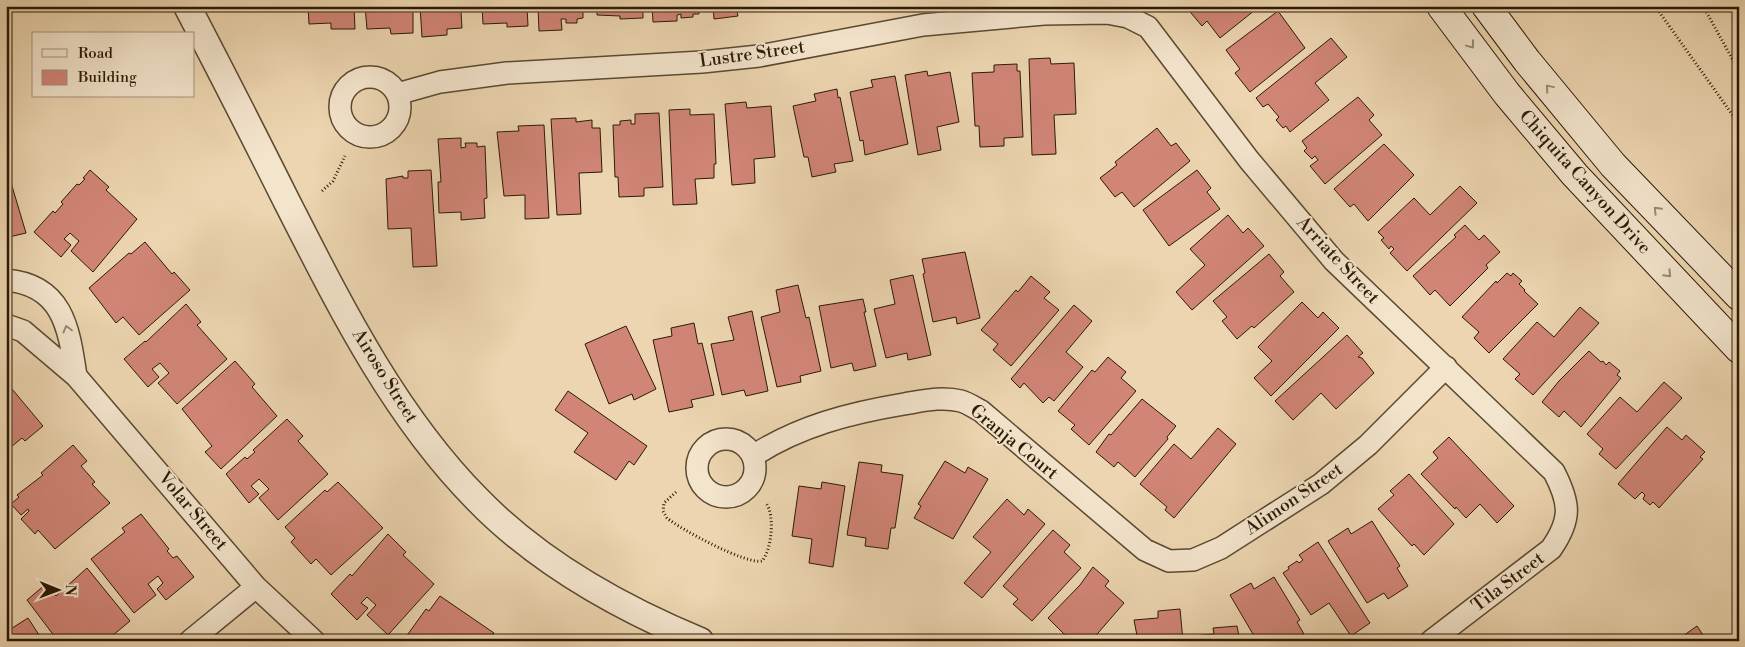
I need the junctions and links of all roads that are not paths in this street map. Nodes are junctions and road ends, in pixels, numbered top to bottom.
1 (187, 6) edge
2 (1441, 6) edge
3 (1486, 6) edge
4 (1107, 13) joint
5 (397, 94) dead end
6 (14, 281) edge
7 (1739, 296) edge
8 (10, 325) edge
9 (1739, 348) edge
10 (1446, 367) junction
11 (76, 376) junction
12 (753, 456) dead end
13 (1568, 512) joint
14 (1169, 561) joint
15 (256, 587) junction
16 (190, 641) edge
17 (314, 641) edge
18 (700, 641) edge
19 (1431, 641) edge

1 - 18 street, Airoso Street
2 -> 9 main road, Chiquita Canyon Drive
7 -> 3 main road, Chiquita Canyon Drive
4 - 5 street, Lustre Street
4 - 10 street, Arriate Street
11 -> 6 street
8 - 11 street, Volar Street
10 - 13 street, Arriate Street
10 - 14 street, Alimon Street
11 - 15 street, Volar Street
12 - 14 street, Granja Court
13 - 19 street, Tila Street
15 - 16 street
15 - 17 street, Volar Street

